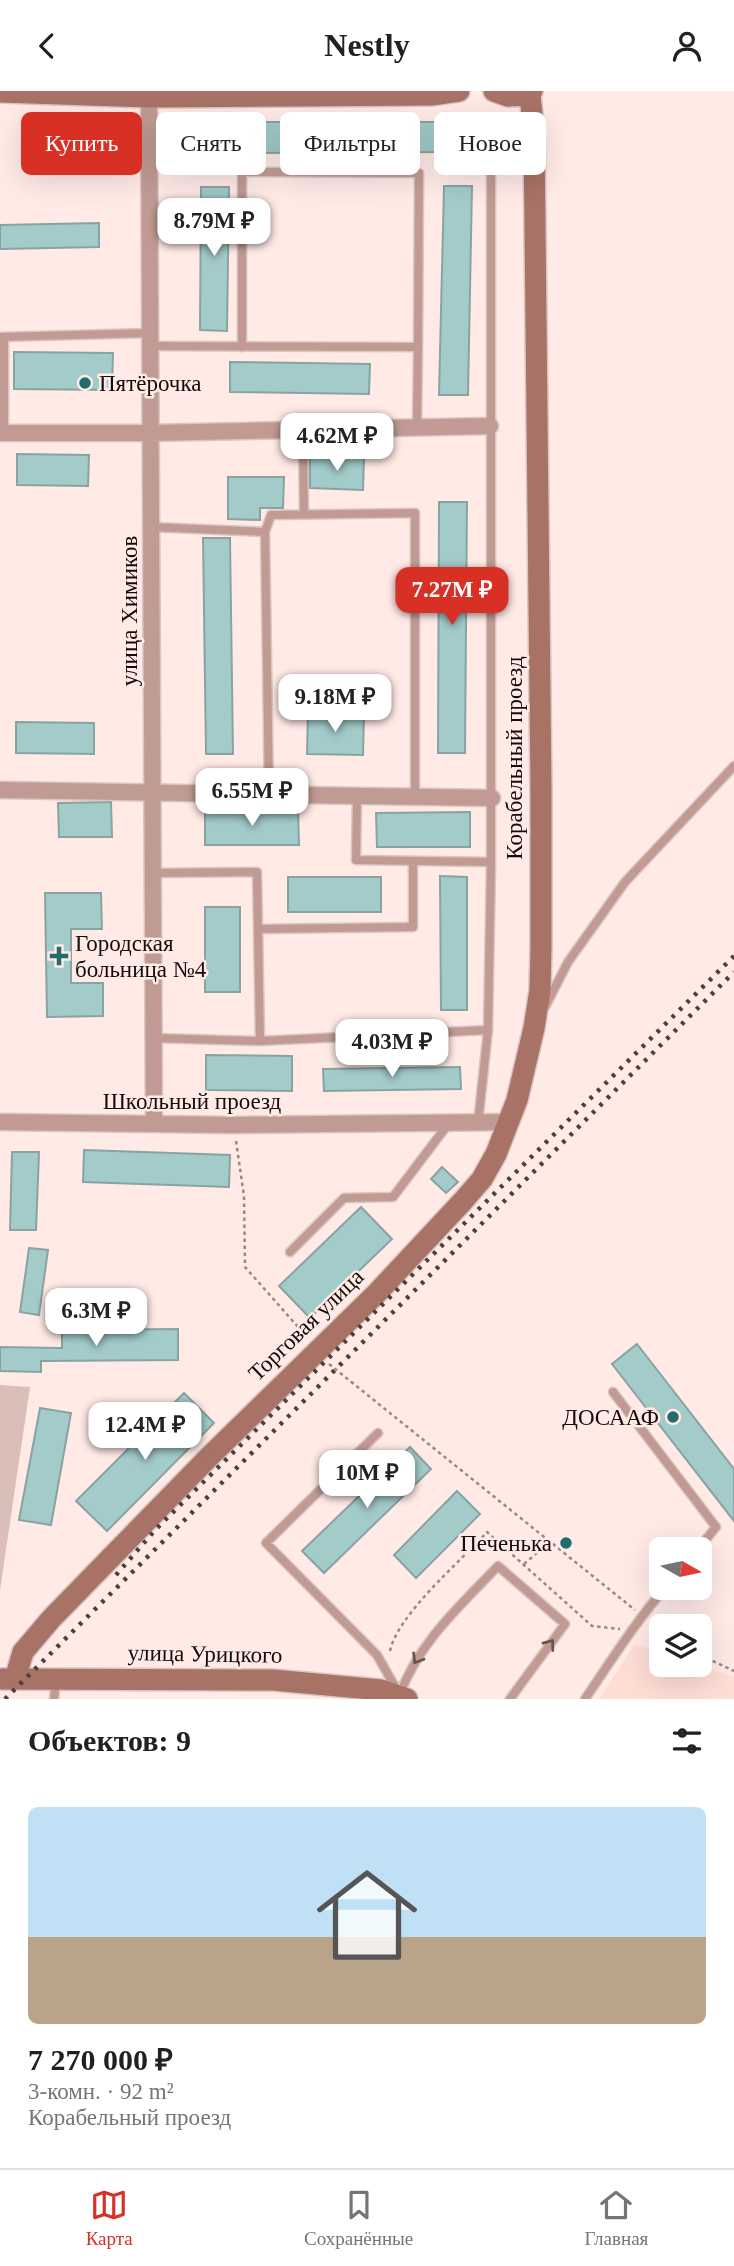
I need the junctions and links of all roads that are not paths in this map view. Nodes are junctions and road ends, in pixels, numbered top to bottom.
1 (458, 91) edge
2 (494, 91) edge
3 (0, 92) edge
4 (242, 93) edge
5 (531, 93) edge
6 (149, 97) junction
7 (491, 175) edge
8 (2, 337) edge
9 (150, 340) junction
10 (242, 347) junction
11 (418, 347) junction
12 (417, 426) junction
13 (490, 426) junction
14 (303, 430) junction
15 (2, 433) edge
16 (150, 433) junction
17 (304, 515) junction
18 (151, 527) junction
19 (265, 532) junction
20 (734, 766) edge
21 (0, 790) edge
22 (153, 793) junction
23 (269, 795) junction
24 (357, 796) junction
25 (415, 797) junction
26 (492, 798) junction
27 (413, 861) junction
28 (491, 862) junction
29 (153, 873) junction
30 (258, 929) junction
31 (534, 1028) junction
32 (488, 1030) junction
33 (154, 1038) junction
34 (260, 1041) junction
35 (0, 1122) edge
36 (510, 1122) junction
37 (449, 1123) junction
38 (478, 1123) junction
39 (154, 1124) junction
40 (290, 1252) dead end
41 (613, 1392) dead end
42 (378, 1433) dead end
43 (708, 1537) edge
44 (654, 1600) edge
45 (7, 1679) edge
46 (55, 1689) edge
47 (403, 1697) edge
48 (510, 1699) edge
49 (585, 1699) edge

1 - 4 street
2 - 5 street
3 - 6 street
4 - 6 street
5 - 31 street, Корабельный проезд
6 - 9 street, улица Химиков
7 - 13 lane
8 - 9 lane
8 - 15 lane
9 - 10 lane
9 - 16 street, улица Химиков
10 - 11 lane
10 - 11 lane
11 - 12 lane
12 - 13 street
12 - 14 street
13 - 26 lane
14 - 16 street
14 - 17 lane
15 - 16 street
16 - 18 street, улица Химиков
17 - 19 lane
17 - 25 lane
18 - 19 lane
18 - 22 street, улица Химиков
19 - 23 lane
20 - 31 lane
21 - 22 street
22 - 23 street
22 - 29 street, улица Химиков
23 - 24 street
24 - 25 street
24 - 27 lane
25 - 26 street
26 - 28 lane
27 - 28 lane
27 - 30 lane
28 - 32 lane
29 - 30 lane
29 - 33 street, улица Химиков
30 - 34 lane
31 - 36 street, Корабельный проезд
32 - 34 lane
32 - 38 lane
33 - 34 lane
33 - 39 street, улица Химиков
35 - 39 street, Школьный проезд
36 - 38 street, Школьный проезд
36 - 45 street, Торговая улица
37 - 38 street, Школьный проезд
37 - 39 street, Школьный проезд
37 - 40 lane
41 - 43 lane
42 - 47 lane
44 - 49 lane
45 - 46 street, улица Урицкого
46 - 47 street, улица Урицкого
48 -> 47 lane

